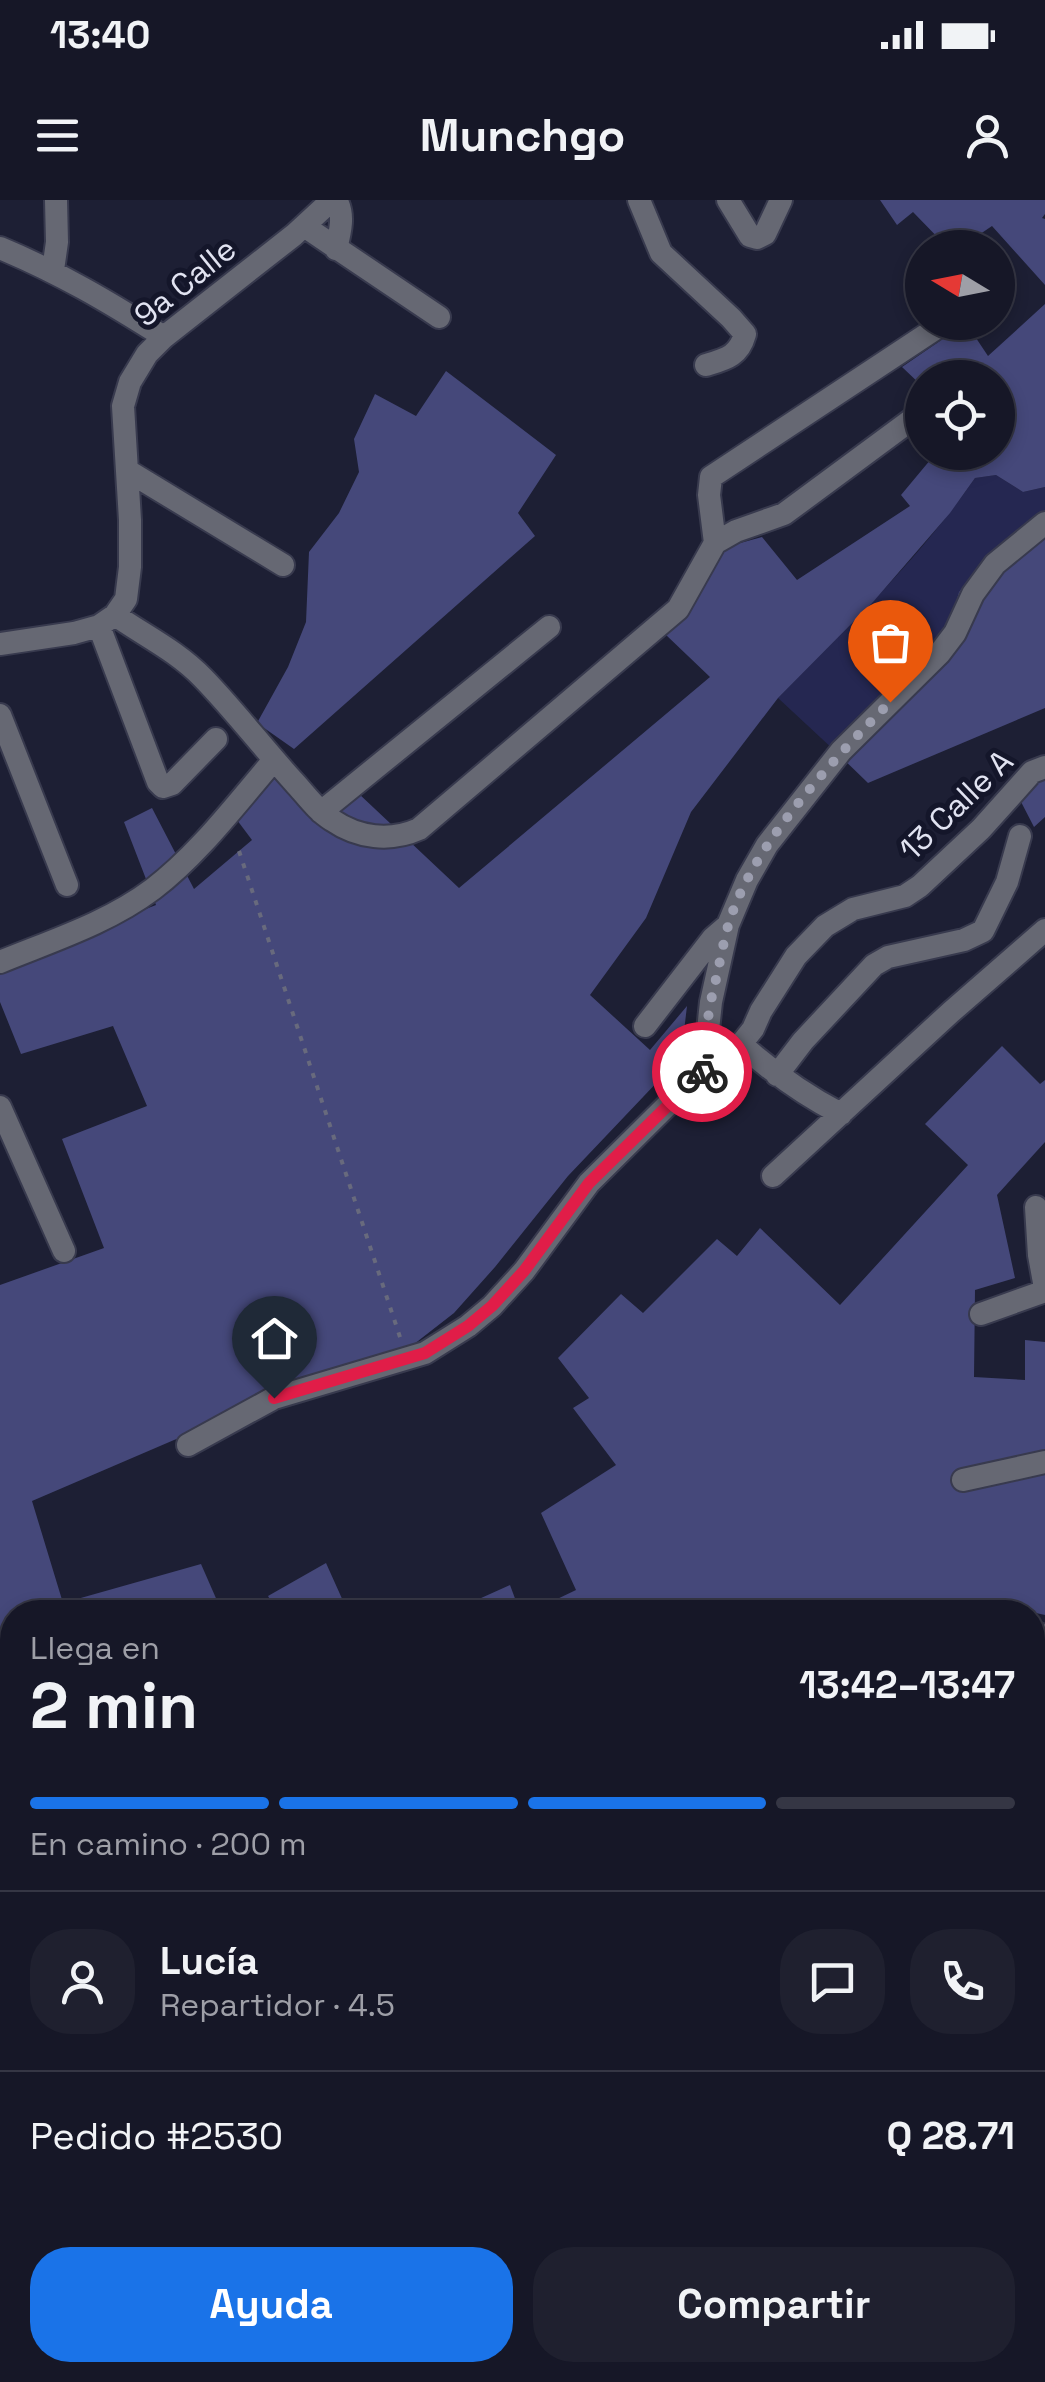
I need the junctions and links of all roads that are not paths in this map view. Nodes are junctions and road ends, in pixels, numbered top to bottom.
1 (56, 200) edge
2 (334, 200) edge
3 (639, 200) edge
4 (728, 200) edge
5 (781, 200) edge
6 (304, 226) junction
7 (0, 248) edge
8 (336, 248) junction
9 (53, 270) junction
10 (439, 317) dead end
11 (164, 337) junction
12 (920, 340) edge
13 (706, 365) dead end
14 (905, 425) edge
15 (128, 471) junction
16 (1045, 523) edge
17 (715, 543) junction
18 (283, 564) dead end
19 (107, 620) junction
20 (549, 627) dead end
21 (0, 644) edge
22 (0, 715) edge
23 (216, 738) dead end
24 (274, 760) junction
25 (1045, 767) edge
26 (321, 812) junction
27 (1020, 836) dead end
28 (67, 885) dead end
29 (728, 925) junction
30 (1045, 930) edge
31 (0, 962) edge
32 (645, 1026) dead end
33 (728, 1045) junction
34 (777, 1075) junction
35 (0, 1107) edge
36 (841, 1114) junction
37 (772, 1176) dead end
38 (1036, 1207) dead end
39 (64, 1251) dead end
40 (1039, 1292) edge
41 (981, 1314) dead end
42 (188, 1445) dead end
43 (1045, 1462) edge
44 (963, 1480) dead end

1 - 9 street
2 - 6 street, 9a Calle
2 - 8 street
3 - 13 street
4 - 5 street
6 - 8 street
6 - 11 street, 9a Calle
7 - 9 street
8 - 10 street
9 - 11 street
11 - 15 street, 9a Calle
12 - 17 street
14 - 17 street
15 - 18 street
15 - 19 street, 9a Calle
16 - 29 street
17 - 26 street
19 - 21 street
19 - 23 street
19 - 24 street
20 - 26 street
22 - 28 street
24 - 26 street
24 - 31 street
25 - 33 street, 13 Calle A
27 - 34 street
29 - 32 street
29 - 33 street
30 - 36 street
33 - 34 street
33 - 42 street, 13 Calle A
34 - 36 street
35 - 39 street
36 - 37 street
38 - 40 street
40 - 41 street
43 - 44 street

